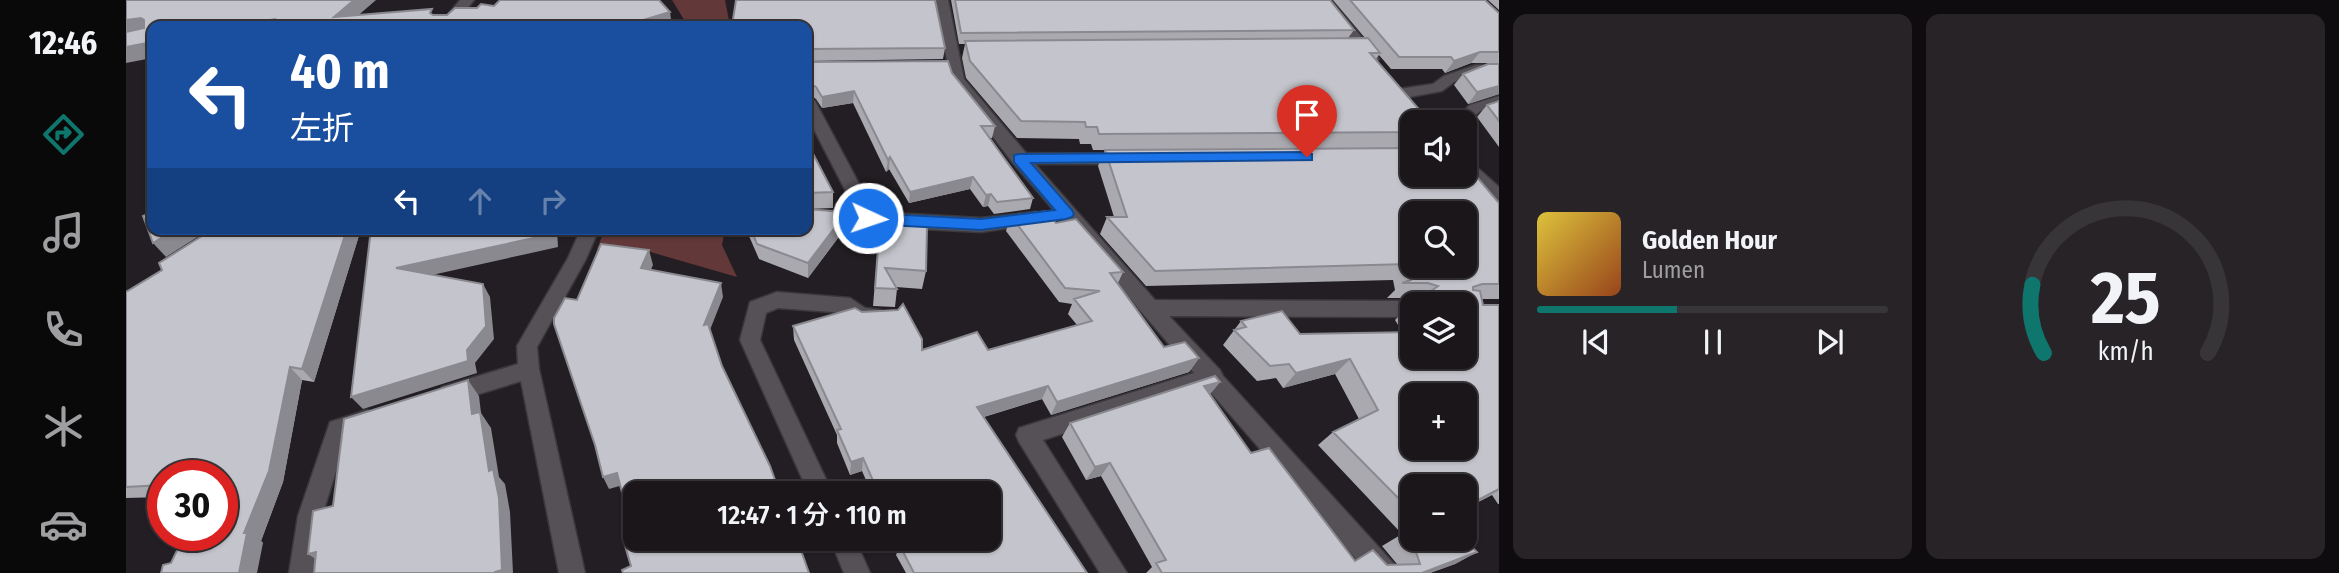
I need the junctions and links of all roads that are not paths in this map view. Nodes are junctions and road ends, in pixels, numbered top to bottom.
1 (467, 0) edge
2 (941, 0) edge
3 (1324, 0) edge
4 (450, 21) edge
5 (1499, 69) edge
6 (1392, 85) junction
7 (1499, 101) edge
8 (1411, 110) edge
9 (1473, 110) edge
10 (812, 111) edge
11 (1141, 158) edge
12 (1019, 159) junction
13 (1477, 177) edge
14 (1499, 197) edge
15 (1066, 214) junction
16 (812, 217) edge
17 (868, 218) junction
18 (587, 235) edge
19 (1152, 308) junction
20 (1400, 309) edge
21 (889, 316) edge
22 (529, 369) junction
23 (1213, 376) junction
24 (427, 401) edge
25 (389, 413) edge
26 (815, 481) edge
27 (847, 551) edge
28 (302, 573) edge
29 (572, 573) edge
30 (857, 573) edge
31 (1114, 573) edge
32 (1385, 573) edge

1 - 4 street
2 - 12 street
3 - 6 street
5 - 6 street
6 - 8 street
7 - 9 street
10 - 17 street
11 - 12 street
12 - 15 street
13 - 14 street
15 - 17 street
15 - 19 street
16 - 17 street
18 - 22 street
19 - 20 street
19 - 23 street
21 - 26 street
22 - 24 street
22 - 29 street
23 - 31 street
23 - 32 street
25 - 28 street
27 - 30 street

